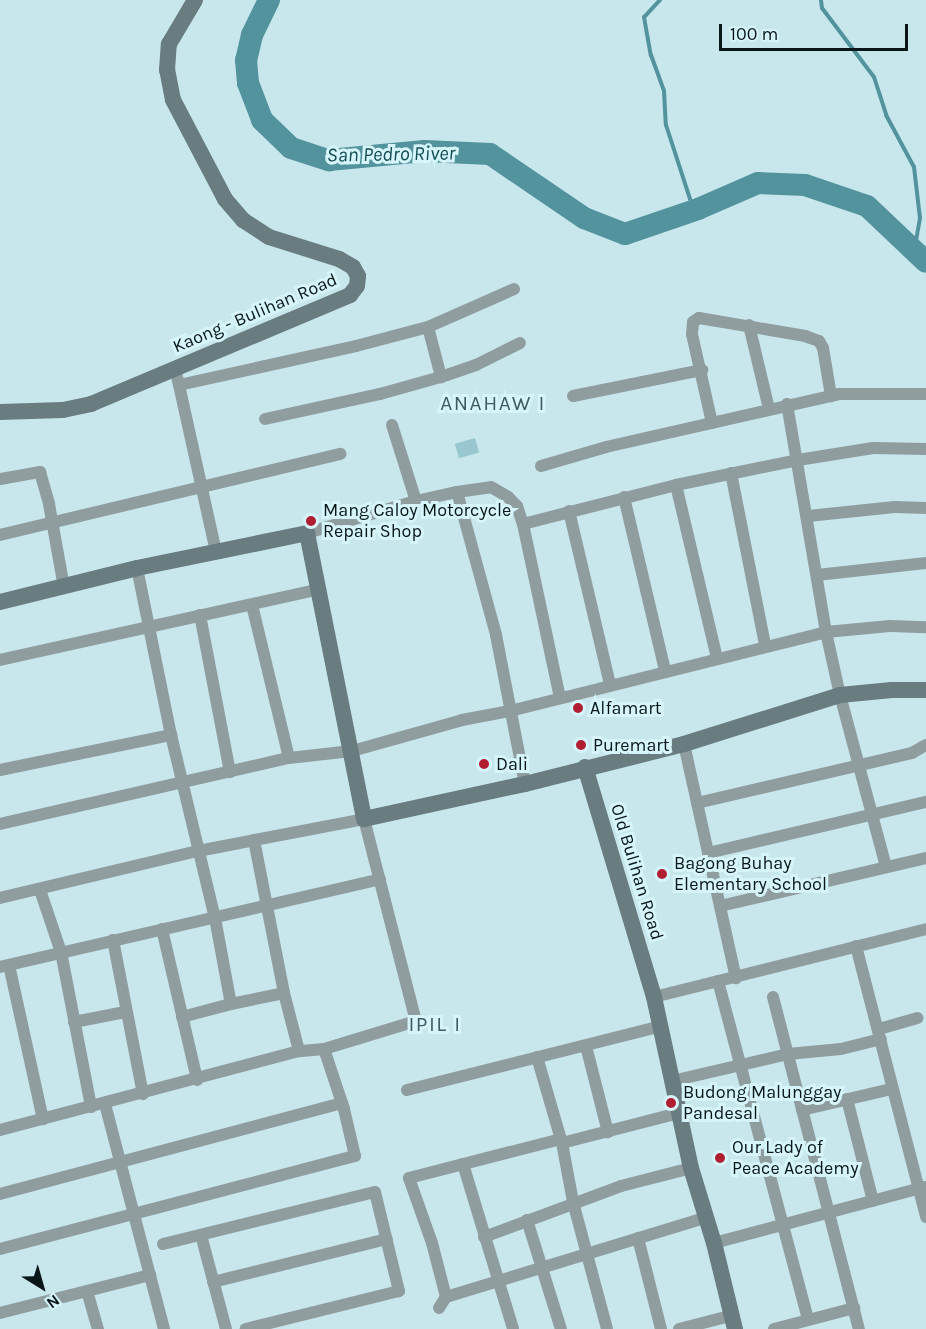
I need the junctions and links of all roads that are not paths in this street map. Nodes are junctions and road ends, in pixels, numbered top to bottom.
1 (195, 0) edge
2 (513, 289) dead end
3 (749, 325) junction
4 (428, 327) junction
5 (520, 343) dead end
6 (702, 370) junction
7 (177, 377) junction
8 (441, 377) junction
9 (926, 393) edge
10 (573, 396) dead end
11 (831, 396) junction
12 (787, 404) junction
13 (769, 409) junction
14 (0, 412) edge
15 (265, 418) dead end
16 (712, 423) junction
17 (392, 425) dead end
18 (926, 448) edge
19 (340, 454) dead end
20 (798, 460) junction
21 (542, 466) dead end
22 (731, 473) junction
23 (0, 480) edge
24 (676, 485) junction
25 (201, 487) junction
26 (457, 492) junction
27 (624, 497) junction
28 (416, 501) junction
29 (926, 508) edge
30 (569, 511) junction
31 (808, 516) junction
32 (52, 523) junction
33 (523, 524) junction
34 (307, 533) junction
35 (0, 535) edge
36 (216, 552) junction
37 (926, 563) edge
38 (137, 568) junction
39 (817, 575) junction
40 (64, 587) junction
41 (320, 589) junction
42 (0, 602) edge
43 (252, 605) junction
44 (200, 615) junction
45 (148, 627) junction
46 (926, 627) edge
47 (826, 632) junction
48 (765, 645) junction
49 (717, 658) junction
50 (0, 660) edge
51 (665, 671) junction
52 (610, 685) junction
53 (926, 690) edge
54 (840, 695) junction
55 (560, 698) junction
56 (510, 711) junction
57 (171, 735) junction
58 (684, 744) junction
59 (926, 745) edge
60 (352, 751) junction
61 (289, 758) junction
62 (860, 764) junction
63 (585, 767) junction
64 (0, 771) edge
65 (230, 772) junction
66 (183, 782) junction
67 (525, 784) junction
68 (926, 802) edge
69 (696, 803) junction
70 (874, 816) junction
71 (364, 819) junction
72 (0, 824) edge
73 (254, 840) junction
74 (198, 851) junction
75 (708, 853) junction
76 (926, 858) edge
77 (886, 867) junction
78 (380, 879) junction
79 (40, 890) junction
80 (0, 898) edge
81 (265, 904) junction
82 (720, 906) junction
83 (215, 918) junction
84 (162, 929) junction
85 (926, 929) edge
86 (113, 940) junction
87 (856, 946) junction
88 (61, 951) junction
89 (4, 966) edge
90 (736, 978) junction
91 (718, 981) junction
92 (284, 993) junction
93 (654, 996) junction
94 (773, 997) dead end
95 (231, 1004) junction
96 (125, 1012) junction
97 (182, 1017) junction
98 (917, 1018) dead end
99 (74, 1022) junction
100 (662, 1026) junction
101 (880, 1034) junction
102 (586, 1046) junction
103 (324, 1049) junction
104 (299, 1051) junction
105 (788, 1054) junction
106 (537, 1057) junction
107 (740, 1067) junction
108 (197, 1080) junction
109 (672, 1081) junction
110 (891, 1089) junction
111 (407, 1090) dead end
112 (142, 1094) junction
113 (847, 1099) junction
114 (342, 1103) junction
115 (105, 1104) junction
116 (91, 1107) junction
117 (802, 1110) junction
118 (679, 1113) junction
119 (43, 1119) junction
120 (0, 1130) edge
121 (608, 1132) junction
122 (561, 1141) junction
123 (121, 1163) junction
124 (462, 1164) junction
125 (691, 1168) junction
126 (922, 1187) edge
127 (0, 1194) edge
128 (873, 1201) junction
129 (573, 1202) junction
130 (134, 1212) junction
131 (828, 1214) junction
132 (926, 1217) edge
133 (705, 1218) junction
134 (527, 1220) junction
135 (782, 1226) junction
136 (201, 1235) junction
137 (484, 1238) junction
138 (638, 1238) junction
139 (387, 1239) junction
140 (714, 1243) junction
141 (164, 1244) dead end
142 (0, 1249) edge
143 (586, 1255) junction
144 (544, 1269) junction
145 (150, 1275) junction
146 (213, 1281) junction
147 (499, 1283) junction
148 (87, 1291) junction
149 (854, 1308) junction
150 (0, 1313) edge
151 (808, 1319) junction
152 (732, 1322) edge
153 (98, 1329) edge
154 (164, 1329) edge
155 (226, 1329) edge
156 (246, 1329) edge
157 (513, 1329) edge
158 (561, 1329) edge
159 (607, 1329) edge
160 (661, 1329) edge
161 (679, 1329) edge
162 (774, 1329) edge
163 (859, 1329) edge

1 - 7 street, Kaong - Bulihan Road
2 - 4 street
3 - 6 street
3 - 11 street
3 - 13 street
4 - 7 street
4 - 8 street
5 - 8 street
6 - 10 street
6 - 16 street
7 - 14 street, Kaong - Bulihan Road
7 - 25 street
8 - 15 street
9 - 11 street
11 - 12 street
12 - 13 street
12 - 20 street
13 - 16 street
16 - 21 street
17 - 28 street
18 - 20 street
19 - 25 street
20 - 22 street
20 - 31 street
22 - 24 street
22 - 48 street
23 - 32 street
24 - 27 street
24 - 49 street
25 - 32 street
25 - 36 street
26 - 28 street
26 - 33 street
26 - 56 street
27 - 30 street
27 - 51 street
28 - 34 street
29 - 31 street
30 - 33 street
30 - 52 street
31 - 39 street
32 - 35 street
32 - 40 street
33 - 55 street
34 - 36 street
34 - 41 street
36 - 38 street
37 - 39 street
38 - 40 street
38 - 45 street
39 - 47 street
40 - 42 street
41 - 43 street
41 - 60 street
43 - 44 street
43 - 61 street
44 - 45 street
44 - 65 street
45 - 50 street
45 - 57 street
46 - 47 street
47 - 48 street
47 - 54 street
48 - 49 street
49 - 51 street
51 - 52 street
52 - 55 street
53 - 54 street
54 - 58 street
54 - 62 street
55 - 56 street
56 - 60 street
56 - 67 street
57 - 64 street
57 - 66 street
58 - 63 street
58 - 69 street
59 - 62 street
60 - 61 street
60 - 71 street
61 - 65 street
62 - 69 street
62 - 70 street
63 - 67 street
63 - 93 street, Old Bulihan Road
65 - 66 street
66 - 72 street
66 - 74 street
67 - 71 street
68 - 70 street
69 - 75 street
70 - 75 street
70 - 77 street
71 - 73 street
71 - 78 street
73 - 74 street
73 - 81 street
74 - 79 street
74 - 83 street
75 - 82 street
76 - 77 street
77 - 82 street
78 - 81 street
78 - 103 street
79 - 80 street
79 - 88 street
81 - 83 street
81 - 92 street
82 - 90 street
83 - 84 street
83 - 95 street
84 - 86 street
84 - 97 street
85 - 87 street
86 - 88 street
86 - 96 street
87 - 90 street
87 - 101 street
88 - 89 street
88 - 99 street
89 - 119 street
90 - 91 street
91 - 93 street
91 - 107 street
92 - 95 street
92 - 104 street
93 - 100 street, Old Bulihan Road
94 - 105 street
95 - 97 street
96 - 99 street
96 - 112 street
97 - 108 street
98 - 101 street
99 - 116 street
100 - 102 street
100 - 109 street, Old Bulihan Road
101 - 105 street
101 - 110 street
102 - 106 street
102 - 121 street
103 - 104 street
103 - 114 street
104 - 108 street
105 - 107 street
105 - 117 street
106 - 111 street
106 - 122 street
107 - 109 street
107 - 135 street
108 - 112 street
109 - 118 street, Old Bulihan Road
110 - 113 street
110 - 126 street
112 - 115 street
113 - 117 street
113 - 128 street
114 - 123 street
114 - 130 street
115 - 116 street
115 - 123 street
116 - 119 street
117 - 131 street
118 - 121 street
118 - 125 street, Old Bulihan Road
119 - 120 street
121 - 122 street
122 - 124 street
122 - 129 street
123 - 127 street
123 - 130 street
124 - 137 street
124 - 147 street
125 - 129 street
125 - 133 street, Old Bulihan Road
126 - 128 street
126 - 132 street
128 - 131 street
129 - 134 street
129 - 143 street
130 - 142 street
130 - 145 street
131 - 135 street
131 - 149 street
133 - 138 street
133 - 140 street, Old Bulihan Road
134 - 137 street
134 - 144 street
135 - 140 street
135 - 151 street
136 - 139 street
136 - 141 street
136 - 146 street
137 - 147 street
138 - 143 street
138 - 160 street
139 - 146 street
139 - 156 street
140 - 152 street, Old Bulihan Road
143 - 144 street
143 - 159 street
144 - 147 street
144 - 158 street
145 - 148 street
145 - 154 street
146 - 155 street
147 - 157 street
148 - 150 street
148 - 153 street
149 - 151 street
149 - 163 street
151 - 162 street
152 - 161 street

